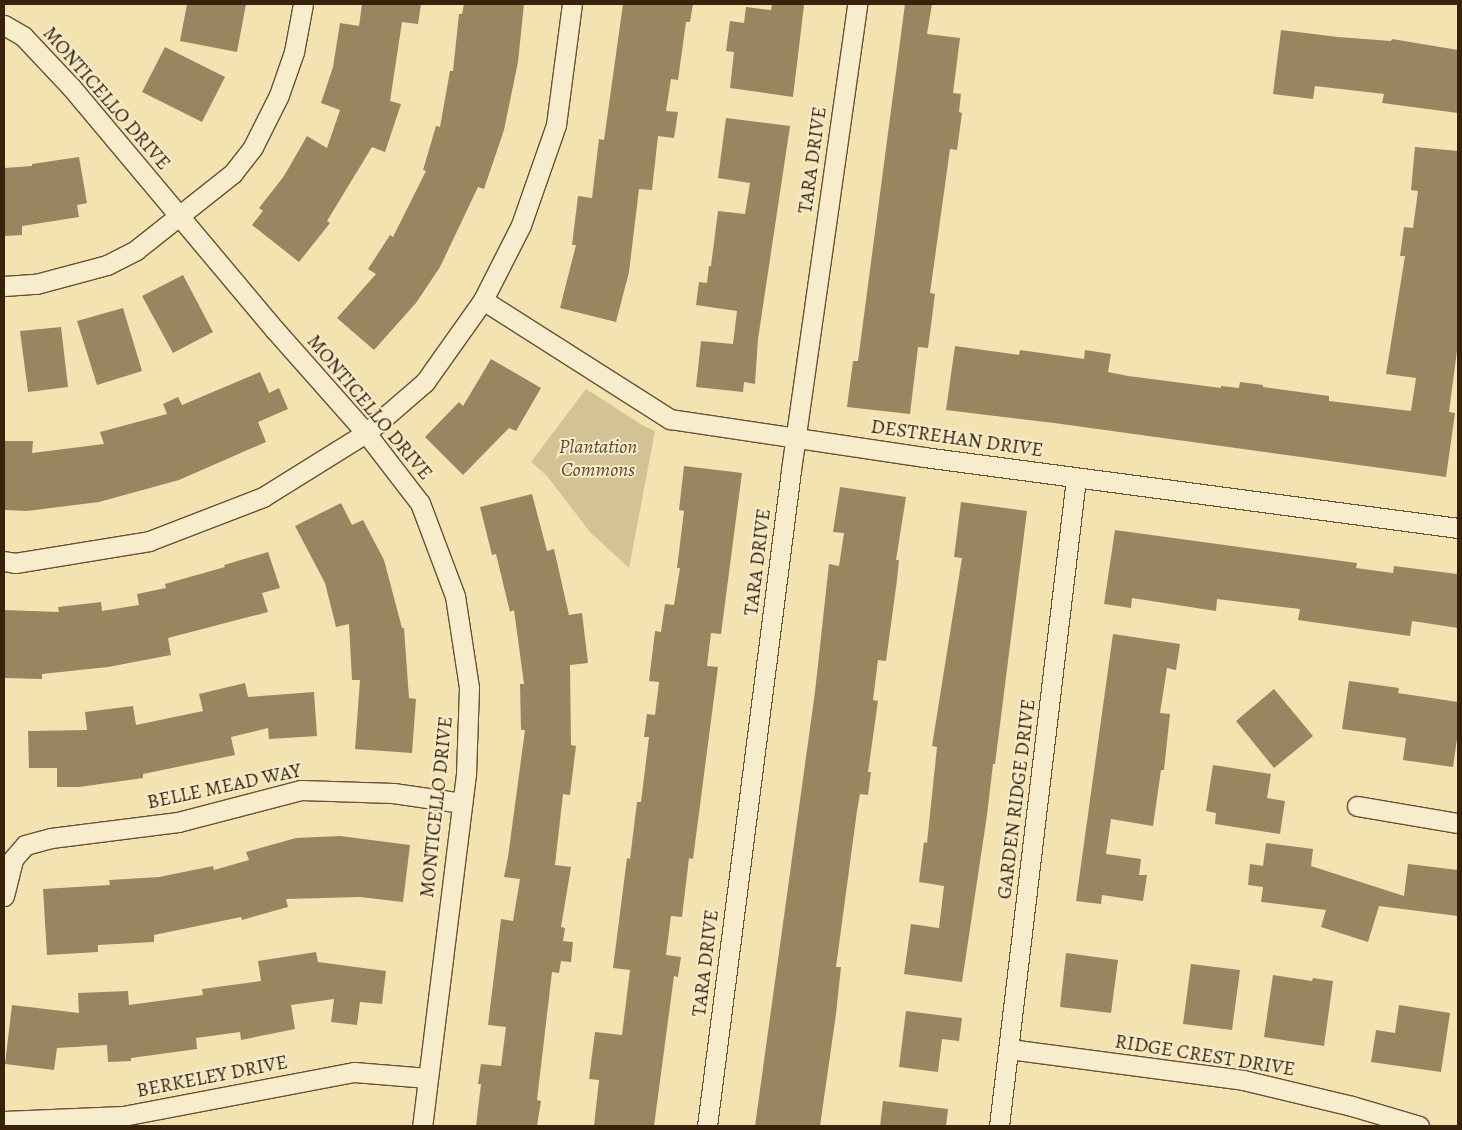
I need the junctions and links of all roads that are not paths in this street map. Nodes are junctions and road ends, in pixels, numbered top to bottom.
1 (303, 4) edge
2 (572, 4) edge
3 (857, 4) edge
4 (4, 26) edge
5 (180, 216) junction
6 (4, 286) edge
7 (483, 300) junction
8 (366, 433) junction
9 (796, 438) junction
10 (1076, 478) junction
11 (1458, 528) edge
12 (4, 561) edge
13 (462, 803) junction
14 (1357, 806) dead end
15 (1458, 823) edge
16 (4, 896) edge
17 (1009, 1049) junction
18 (428, 1078) junction
19 (4, 1121) edge
20 (123, 1121) edge
21 (422, 1126) edge
22 (707, 1126) edge
23 (999, 1126) edge
24 (1419, 1126) edge

1 - 5 street
2 - 7 street
3 - 9 street, TARA DRIVE
4 - 5 street, MONTICELLO DRIVE
5 - 6 street
5 - 8 street, MONTICELLO DRIVE
7 - 8 street
7 - 9 street, DESTREHAN DRIVE
8 - 12 street
8 - 13 street, MONTICELLO DRIVE
9 - 10 street, DESTREHAN DRIVE
9 - 22 street, TARA DRIVE
10 - 11 street, DESTREHAN DRIVE
10 - 17 street, GARDEN RIDGE DRIVE
13 - 16 street, BELLE MEAD WAY
13 - 18 street, MONTICELLO DRIVE
14 - 15 street
17 - 23 street, GARDEN RIDGE DRIVE
17 - 24 street, RIDGE CREST DRIVE
18 - 20 street, BERKELEY DRIVE
18 - 21 street, MONTICELLO DRIVE
19 - 20 street, BERKELEY DRIVE

